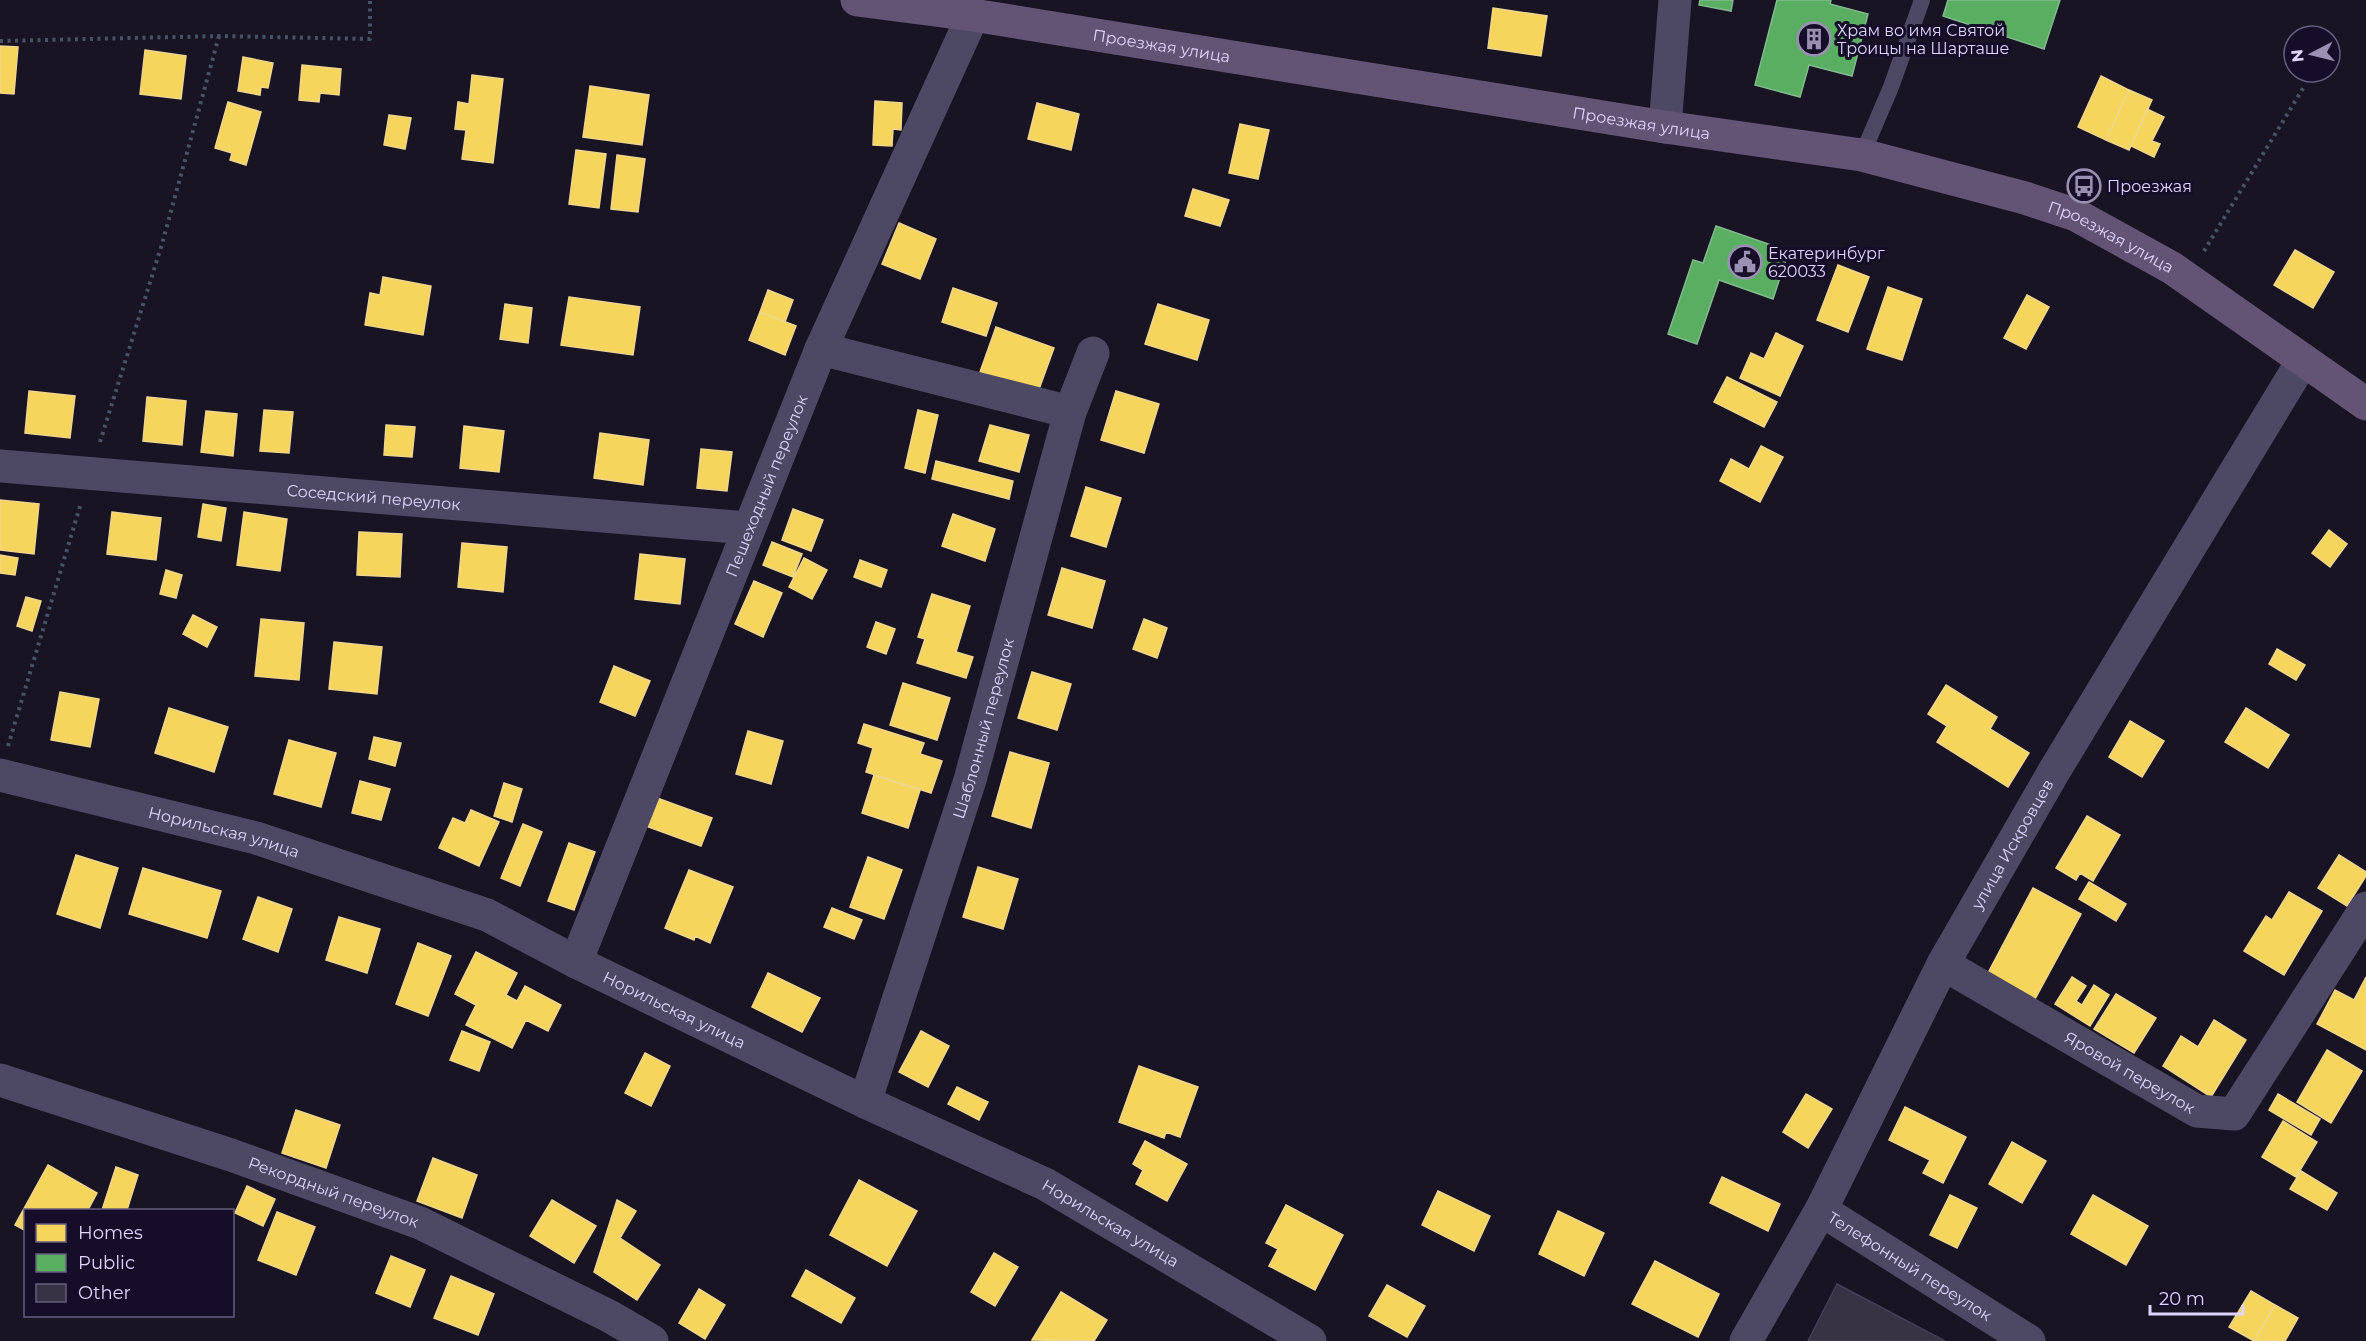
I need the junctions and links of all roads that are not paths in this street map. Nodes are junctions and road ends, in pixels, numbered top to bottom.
1 (856, 0) edge
2 (1675, 0) edge
3 (1922, 0) edge
4 (973, 15) junction
5 (1665, 127) junction
6 (1862, 155) junction
7 (821, 349) junction
8 (1093, 353) dead end
9 (2303, 360) junction
10 (2366, 405) edge
11 (1070, 412) junction
12 (0, 466) edge
13 (748, 528) junction
14 (3, 763) edge
15 (2366, 909) edge
16 (576, 962) junction
17 (1943, 964) junction
18 (0, 1080) edge
19 (865, 1102) junction
20 (1821, 1210) junction
21 (652, 1341) edge
22 (1310, 1341) edge
23 (1746, 1341) edge
24 (2029, 1341) edge

1 - 4 main road, Проезжая улица
2 - 5 street
3 - 6 lane
4 - 5 main road, Проезжая улица
4 - 7 street, Пешеходный переулок
5 - 6 main road, Проезжая улица
6 - 9 main road, Проезжая улица
7 - 11 street
7 - 13 street, Пешеходный переулок
8 - 11 street, Шаблонный переулок
9 - 10 main road, Проезжая улица
9 - 17 street, улица Искровцев
11 - 19 street, Шаблонный переулок
12 - 13 street, Соседский переулок
13 - 16 street, Пешеходный переулок
14 - 16 street, Норильская улица
15 - 17 street, Яровой переулок
16 - 19 street, Норильская улица
17 - 20 street, улица Искровцев
18 - 21 street, Рекордный переулок
19 - 22 street, Норильская улица
20 - 23 street, улица Искровцев
20 - 24 street, Телефонный переулок

